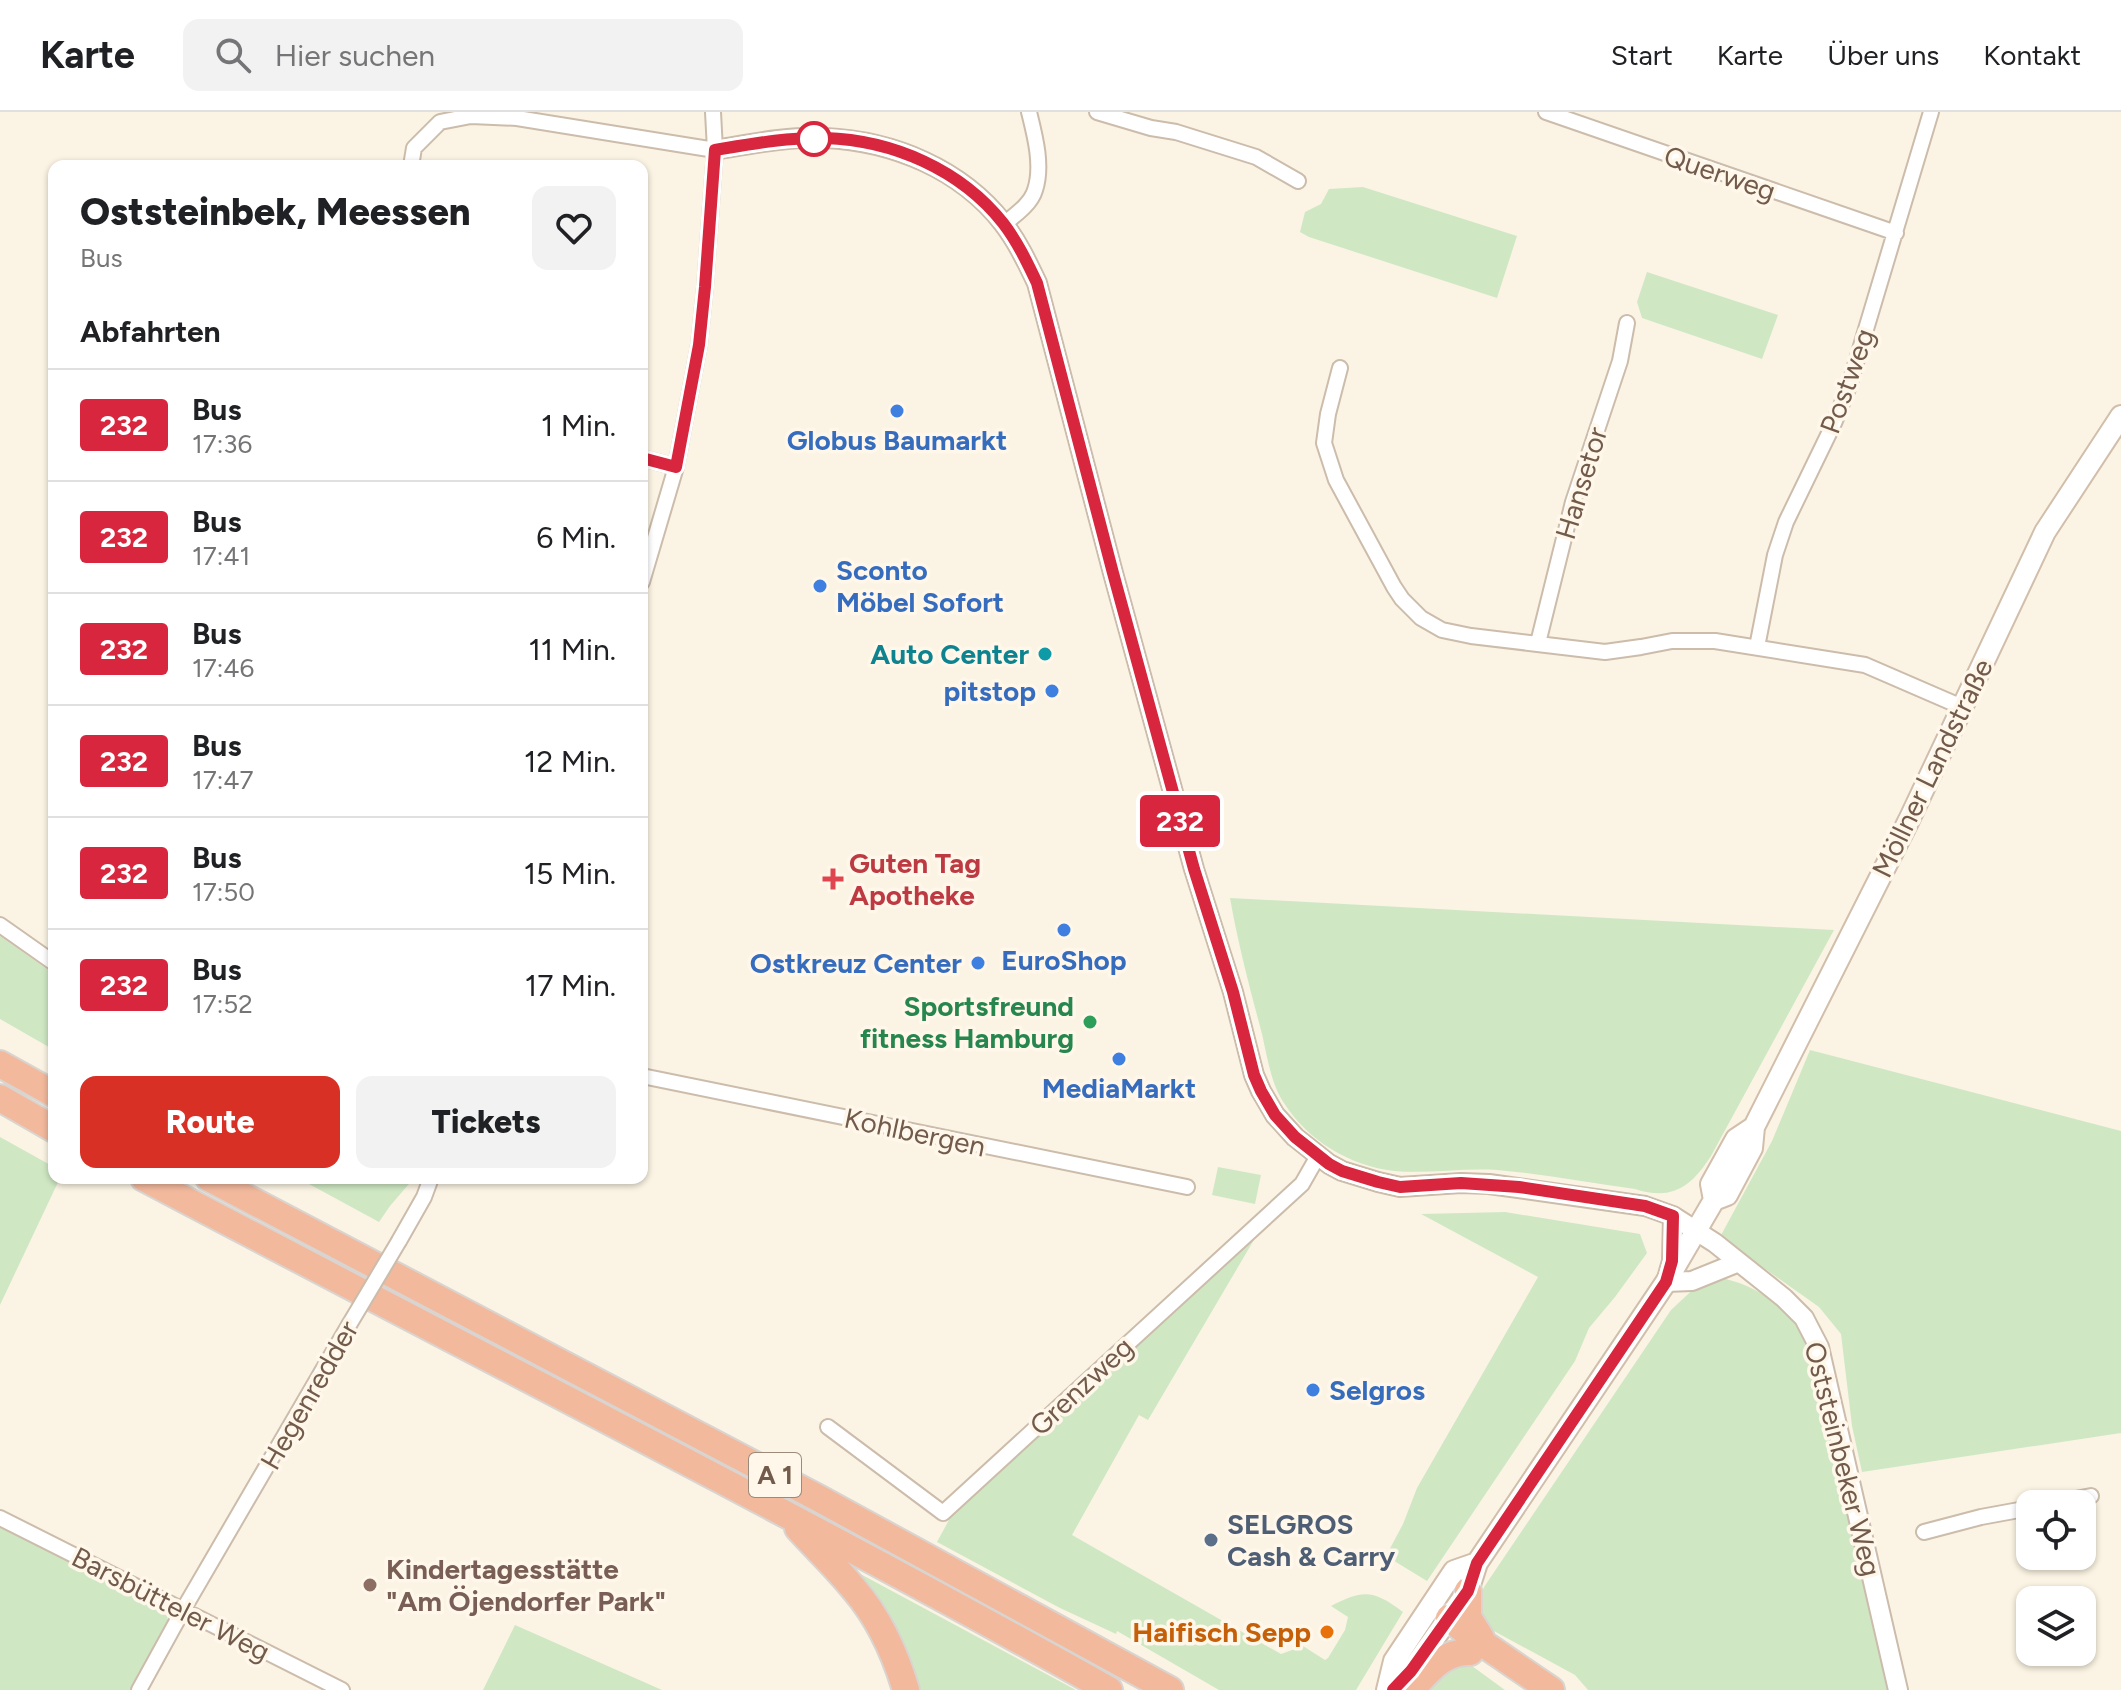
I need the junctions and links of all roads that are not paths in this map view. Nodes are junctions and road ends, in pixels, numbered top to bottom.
1 (713, 112) edge
2 (1029, 112) edge
3 (1097, 112) edge
4 (1546, 112) edge
5 (1931, 112) edge
6 (715, 150) junction
7 (412, 160) edge
8 (1298, 181) dead end
9 (1004, 224) junction
10 (1896, 233) junction
11 (1627, 323) dead end
12 (1340, 368) dead end
13 (2121, 416) edge
14 (648, 460) edge
15 (676, 467) junction
16 (648, 562) edge
17 (1538, 643) junction
18 (1757, 647) junction
19 (1962, 707) junction
20 (0, 925) edge
21 (48, 959) edge
22 (0, 1064) edge
23 (648, 1077) edge
24 (48, 1091) edge
25 (0, 1098) edge
26 (48, 1126) edge
27 (1318, 1156) junction
28 (155, 1184) edge
29 (220, 1184) edge
30 (429, 1184) edge
31 (1187, 1187) dead end
32 (1673, 1216) junction
33 (1697, 1231) junction
34 (1739, 1262) junction
35 (1666, 1282) junction
36 (828, 1427) dead end
37 (2016, 1511) edge
38 (785, 1513) junction
39 (0, 1518) edge
40 (1924, 1532) dead end
41 (1477, 1563) junction
42 (1468, 1591) junction
43 (183, 1610) junction
44 (1436, 1617) junction
45 (1478, 1648) junction
46 (139, 1690) edge
47 (342, 1690) edge
48 (906, 1690) edge
49 (1109, 1690) edge
50 (1170, 1690) edge
51 (1390, 1690) edge
52 (1411, 1690) edge
53 (1524, 1690) edge
54 (1551, 1690) edge
55 (1898, 1690) edge

1 - 6 street
2 - 9 street
3 - 8 street
4 - 10 street, Querweg
5 - 10 street, Postweg
6 - 7 street
6 - 9 street, Oststeinbeker Weg
6 - 15 street
9 - 27 street, Oststeinbeker Weg
10 - 18 street, Postweg
11 - 17 street, Hansetor
12 - 17 street
13 - 19 main road, Möllner Landstraße
14 - 15 street
15 - 16 street
17 - 18 street
18 - 19 street
19 - 33 main road, Möllner Landstraße
20 - 21 street
22 - 24 highway
23 - 31 street, Kohlbergen
25 - 26 highway
27 - 32 street, Oststeinbeker Weg
27 - 36 street, Grenzweg
28 - 38 highway, A 1
29 - 50 highway, A 1
30 - 43 street, Hegenredder, bridge
32 - 33 street, Oststeinbeker Weg
32 - 35 street
33 - 34 street, Oststeinbeker Weg
33 - 35 main road, Möllner Landstraße
34 - 35 street
34 - 55 street, Oststeinbeker Weg
35 - 41 main road, Möllner Landstraße
37 - 40 street
38 - 48 highway
38 - 49 highway, A 1
39 - 43 street, Barsbütteler Weg
41 - 42 main road
41 - 44 main road
42 - 44 main road
42 - 45 highway
43 - 46 street, Hegenredder
43 - 47 street, Barsbütteler Weg
44 - 45 highway
44 - 51 main road
45 - 52 highway
45 - 53 highway
45 - 54 highway

